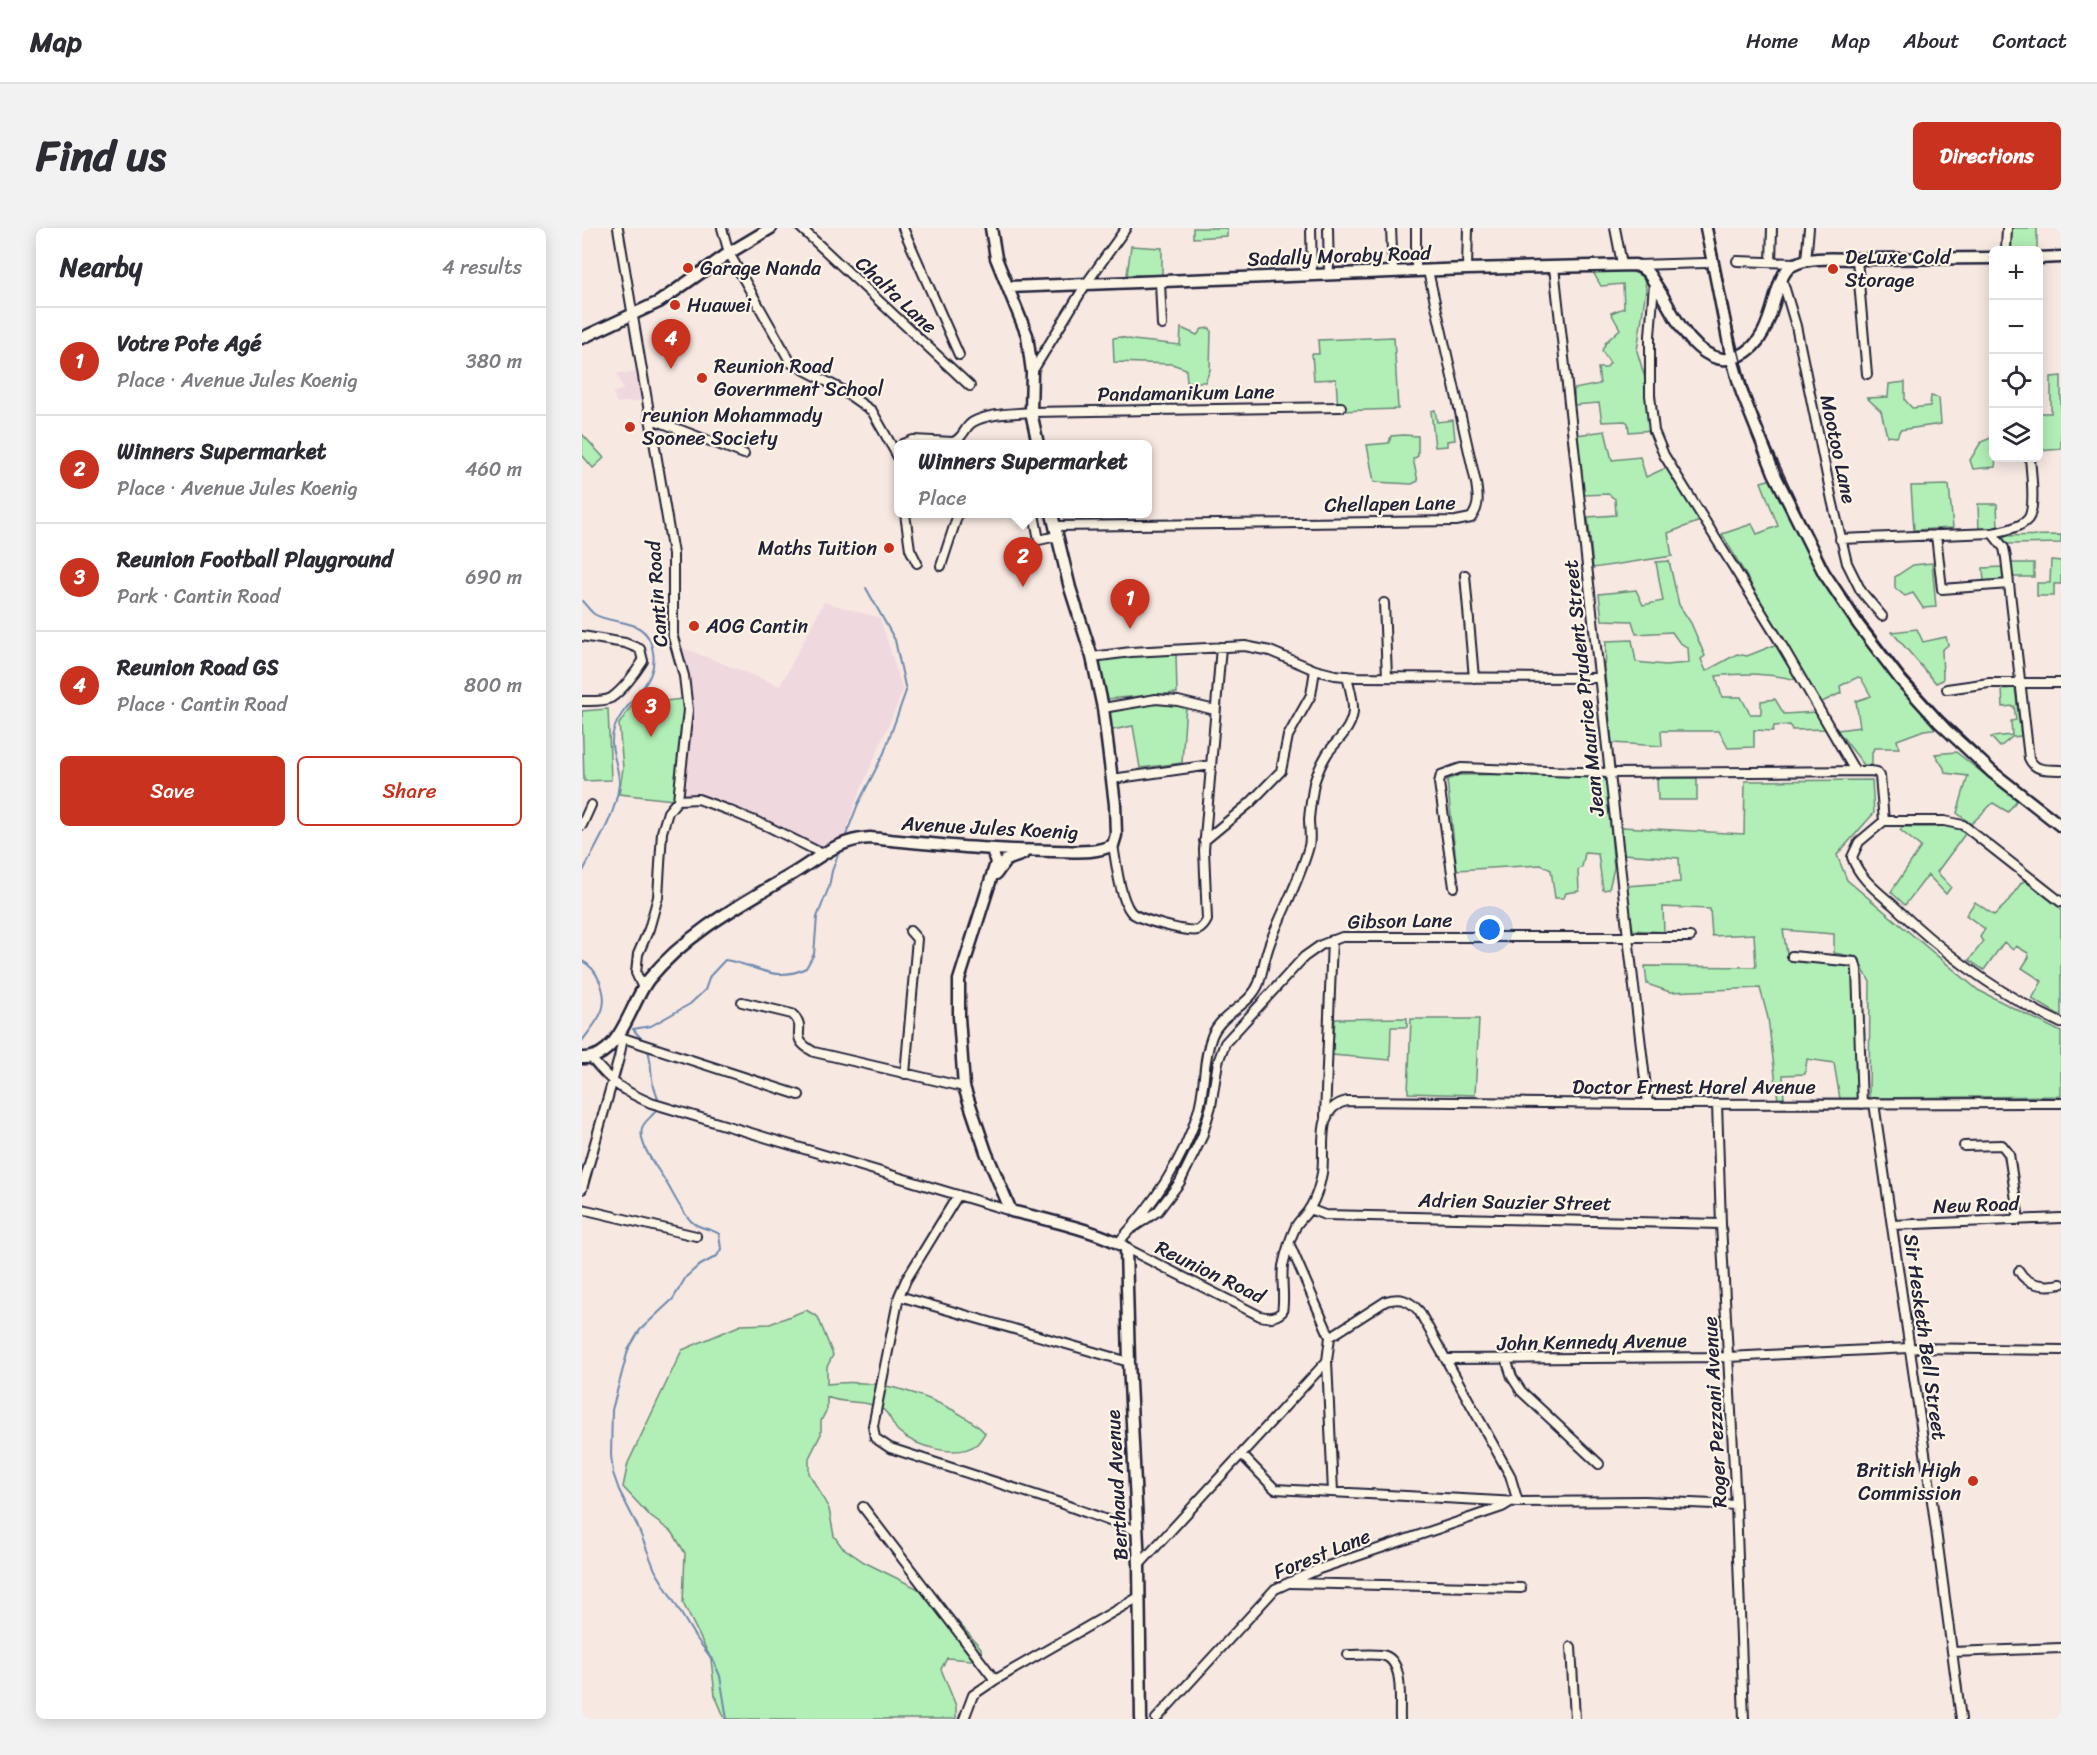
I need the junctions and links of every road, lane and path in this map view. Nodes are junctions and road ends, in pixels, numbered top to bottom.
1 (618, 228) edge
2 (722, 228) edge
3 (771, 228) edge
4 (801, 228) edge
5 (903, 228) edge
6 (991, 228) edge
7 (1126, 228) edge
8 (1311, 228) edge
9 (1328, 228) edge
10 (1391, 228) edge
11 (1416, 228) edge
12 (1468, 228) edge
13 (1615, 228) edge
14 (1706, 228) edge
15 (1772, 228) edge
16 (1809, 228) edge
17 (2007, 228) edge
18 (2006, 246) edge
19 (729, 253) junction
20 (2061, 257) edge
21 (1989, 258) edge
22 (2043, 258) edge
23 (1857, 259) junction
24 (1737, 261) dead end
25 (1771, 262) junction
26 (1800, 262) junction
27 (1705, 263) dead end
28 (1622, 264) junction
29 (1635, 265) junction
30 (1554, 267) junction
31 (1467, 269) junction
32 (1428, 271) junction
33 (1416, 272) junction
34 (1392, 273) junction
35 (1329, 275) junction
36 (1312, 276) junction
37 (1782, 279) junction
38 (1160, 282) junction
39 (1654, 282) junction
40 (1086, 284) junction
41 (1009, 287) junction
42 (633, 315) junction
43 (1162, 325) dead end
44 (582, 338) edge
45 (959, 355) dead end
46 (1732, 359) junction
47 (791, 363) junction
48 (1032, 372) junction
49 (1867, 374) dead end
50 (970, 386) dead end
51 (1341, 407) dead end
52 (1031, 412) junction
53 (649, 418) junction
54 (961, 440) edge
55 (1036, 440) edge
56 (894, 442) edge
57 (894, 450) edge
58 (744, 454) dead end
59 (2030, 462) edge
60 (906, 518) edge
61 (956, 518) edge
62 (1035, 518) edge
63 (1053, 518) edge
64 (1056, 531) junction
65 (1992, 533) junction
66 (1936, 535) junction
67 (1840, 539) junction
68 (917, 563) dead end
69 (942, 566) dead end
70 (1465, 575) dead end
71 (2009, 584) junction
72 (1384, 603) dead end
73 (1882, 616) dead end
74 (582, 636) edge
75 (1221, 647) junction
76 (1092, 657) junction
77 (1315, 670) junction
78 (1347, 676) junction
79 (1387, 677) junction
80 (1474, 678) junction
81 (1599, 678) junction
82 (2020, 682) junction
83 (2061, 683) edge
84 (1947, 689) dead end
85 (582, 701) edge
86 (1103, 708) junction
87 (1215, 710) junction
88 (1211, 765) junction
89 (2061, 770) edge
90 (1856, 771) junction
91 (1610, 774) junction
92 (1112, 779) junction
93 (678, 800) junction
94 (591, 806) dead end
95 (1884, 821) junction
96 (582, 825) edge
97 (2061, 826) edge
98 (1204, 841) junction
99 (1113, 845) junction
100 (997, 849) junction
101 (1032, 851) junction
102 (823, 854) junction
103 (1004, 863) junction
104 (992, 879) junction
105 (1454, 887) dead end
106 (2061, 902) edge
107 (910, 931) dead end
108 (1628, 937) junction
109 (1690, 937) dead end
110 (1332, 940) junction
111 (1792, 956) dead end
112 (643, 988) junction
113 (742, 1002) dead end
114 (2061, 1023) edge
115 (617, 1036) junction
116 (586, 1058) edge
117 (905, 1074) junction
118 (611, 1081) junction
119 (964, 1087) junction
120 (799, 1095) dead end
121 (1874, 1103) junction
122 (2061, 1103) edge
123 (1648, 1104) junction
124 (1717, 1104) junction
125 (1862, 1104) junction
126 (1330, 1110) joint
127 (1325, 1118) junction
128 (1964, 1146) dead end
129 (582, 1189) edge
130 (958, 1195) junction
131 (582, 1209) edge
132 (1309, 1209) junction
133 (1011, 1211) junction
134 (2061, 1218) edge
135 (2019, 1220) junction
136 (1720, 1224) junction
137 (1892, 1225) junction
138 (1131, 1228) junction
139 (696, 1236) dead end
140 (1289, 1242) junction
141 (1122, 1245) junction
142 (2019, 1271) dead end
143 (2061, 1284) edge
144 (899, 1296) junction
145 (1330, 1337) junction
146 (1910, 1348) junction
147 (2061, 1350) edge
148 (1728, 1357) junction
149 (1448, 1359) junction
150 (1506, 1359) junction
151 (1327, 1361) junction
152 (1129, 1362) junction
153 (1242, 1455) junction
154 (1599, 1464) dead end
155 (1334, 1492) junction
156 (1515, 1501) junction
157 (1736, 1505) junction
158 (863, 1507) dead end
159 (1137, 1531) junction
160 (1139, 1565) junction
161 (1286, 1583) junction
162 (1521, 1588) dead end
163 (1139, 1597) junction
164 (1571, 1647) dead end
165 (2061, 1648) edge
166 (1952, 1652) junction
167 (1348, 1655) dead end
168 (994, 1680) junction
169 (964, 1719) edge
170 (1141, 1719) edge
171 (1156, 1719) edge
172 (1400, 1719) edge
173 (1575, 1719) edge
174 (1744, 1719) edge
175 (1961, 1719) edge

1 - 42 street, Cantin Road
2 - 19 street
3 - 19 street
4 - 50 street, Chalta Lane
5 - 45 street
6 - 41 street
7 - 40 street
8 - 36 street
9 - 35 street
10 - 34 street
11 - 33 street
12 - 31 street
13 - 28 street
14 - 46 street
15 - 25 street
16 - 26 street
17 - 18 street
19 - 42 street
19 - 47 street
20 - 22 street
21 - 23 street
23 - 26 street
23 - 49 street
24 - 25 street
25 - 26 street
26 - 37 street
27 - 29 street
28 - 29 street, Sadally Moraby Road
28 - 30 street, Sadally Moraby Road
29 - 39 street
30 - 31 street, Sadally Moraby Road
30 - 81 street, Jean Maurice Prudent Street
31 - 32 street, Sadally Moraby Road
32 - 33 street, Sadally Moraby Road
32 - 64 street, Chellapen Lane
33 - 34 street, Sadally Moraby Road
34 - 35 street, Sadally Moraby Road
35 - 36 street, Sadally Moraby Road
36 - 38 street, Sadally Moraby Road
37 - 46 street
37 - 67 street, Mootoo Lane
38 - 40 street, Sadally Moraby Road
38 - 43 street
39 - 46 street
39 - 90 street
40 - 41 street, Sadally Moraby Road
40 - 48 street
41 - 48 street
42 - 44 street
42 - 53 street, Cantin Road
46 - 97 street
47 - 56 street
47 - 57 street
48 - 52 street
51 - 52 street, Pandamanikum Lane
52 - 54 street, Pandamanikum Lane
52 - 55 street
53 - 58 street
53 - 93 street, Cantin Road
59 - 65 street
60 - 68 street
61 - 69 street
62 - 64 street
63 - 64 street
64 - 76 street
65 - 66 street
65 - 71 street
66 - 67 street
66 - 71 street
67 - 73 street, Mootoo Lane
70 - 80 street
71 - 82 street
72 - 79 street
74 - 85 street
75 - 76 street
75 - 77 street
75 - 87 street
76 - 86 street
77 - 78 street
77 - 98 street
78 - 79 street
78 - 138 street
79 - 80 street
80 - 81 street
81 - 91 street, Jean Maurice Prudent Street
82 - 83 street
82 - 84 street
82 - 89 street
86 - 87 street
86 - 92 street
87 - 88 street
88 - 92 street
88 - 98 street
90 - 91 street
90 - 95 street
91 - 105 street
91 - 108 street, Jean Maurice Prudent Street
92 - 99 street
93 - 102 street
93 - 112 street
94 - 96 street
95 - 106 street
95 - 114 street
98 - 99 street
99 - 101 street, Avenue Jules Koenig
100 - 101 street, Avenue Jules Koenig
100 - 102 street, Avenue Jules Koenig
100 - 103 street
100 - 104 street
101 - 103 street
102 - 112 street, Avenue Jules Koenig
103 - 104 street
104 - 119 street
107 - 117 street
108 - 109 street, Gibson Lane
108 - 110 street, Gibson Lane
108 - 123 street, Jean Maurice Prudent Street
110 - 127 street
110 - 138 street, Gibson Lane
111 - 125 street
112 - 115 street, Avenue Jules Koenig
113 - 117 street
115 - 116 street, Avenue Jules Koenig
115 - 118 street
115 - 120 street
116 - 118 street
117 - 119 street
118 - 129 street
118 - 130 street
119 - 133 street
121 - 122 street, Doctor Ernest Harel Avenue
121 - 125 street, Doctor Ernest Harel Avenue
121 - 137 street, Sir Hesketh Bell Street
123 - 124 street, Doctor Ernest Harel Avenue
123 - 126 street, Doctor Ernest Harel Avenue
124 - 125 street, Doctor Ernest Harel Avenue
124 - 136 street, Roger Pezzani Avenue
126 - 127 street, Reunion Road
127 - 132 street, Reunion Road
128 - 135 street
130 - 133 street
130 - 144 street
131 - 139 street
132 - 136 street, Adrien Sauzier Street
132 - 140 street, Reunion Road
133 - 141 street
134 - 135 street, New Road
135 - 137 street, New Road
136 - 148 street, Roger Pezzani Avenue
137 - 146 street, Sir Hesketh Bell Street
138 - 141 street
140 - 141 street, Reunion Road
140 - 145 street
141 - 152 street, Berthaud Avenue
142 - 143 street
144 - 152 street
144 - 159 street
145 - 149 street
145 - 151 street
146 - 147 street, John Kennedy Avenue
146 - 148 street, John Kennedy Avenue
146 - 166 street, Sir Hesketh Bell Street
148 - 150 street, John Kennedy Avenue
148 - 157 street, Roger Pezzani Avenue
149 - 150 street, John Kennedy Avenue
149 - 156 street
150 - 154 street
151 - 153 street
151 - 155 street
152 - 159 street, Berthaud Avenue
153 - 155 street
153 - 160 street
155 - 156 street
156 - 157 street
156 - 161 street, Forest Lane
157 - 174 street, Roger Pezzani Avenue
158 - 168 street
159 - 160 street, Berthaud Avenue
160 - 163 street, Berthaud Avenue
161 - 162 street
161 - 171 street, Forest Lane
163 - 168 street
163 - 170 street, Berthaud Avenue
164 - 173 street
165 - 166 street
166 - 175 street, Sir Hesketh Bell Street
167 - 172 street
168 - 169 street

